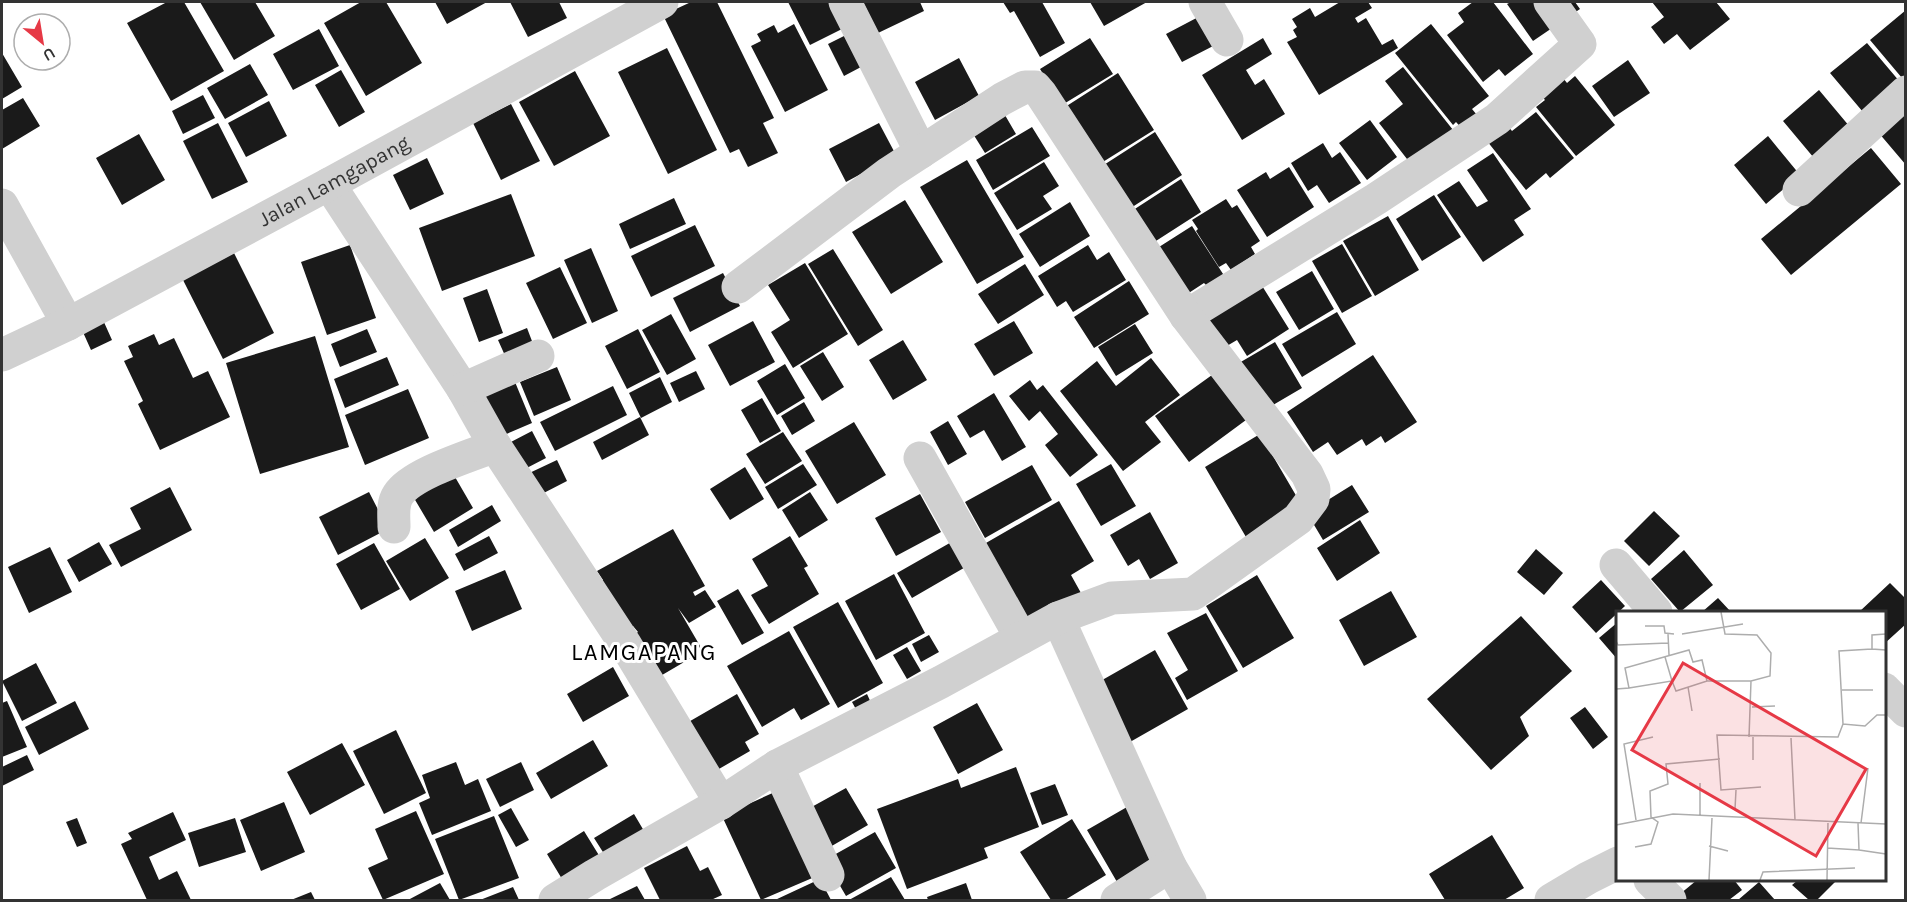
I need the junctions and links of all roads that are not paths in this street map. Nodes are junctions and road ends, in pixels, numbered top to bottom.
1 (662, 2) edge
2 (845, 2) edge
3 (1205, 2) edge
4 (1550, 2) edge
5 (1227, 40) dead end
6 (1905, 92) edge
7 (921, 152) junction
8 (329, 184) junction
9 (1799, 190) dead end
10 (2, 205) edge
11 (738, 286) dead end
12 (1186, 316) junction
13 (68, 324) junction
14 (2, 355) edge
15 (538, 356) dead end
16 (463, 389) junction
17 (495, 446) junction
18 (920, 458) dead end
19 (394, 527) dead end
20 (1616, 565) dead end
21 (1655, 611) edge
22 (1058, 618) junction
23 (1021, 638) junction
24 (1886, 691) edge
25 (1905, 711) edge
26 (777, 766) junction
27 (721, 803) junction
28 (1616, 864) edge
29 (1170, 866) junction
30 (828, 875) dead end
31 (1652, 881) edge
32 (555, 900) edge
33 (1117, 900) edge
34 (1190, 900) edge
35 (1551, 900) edge
36 (1670, 900) edge

1 - 8 street, Jalan Lamgapang
2 - 7 street
3 - 5 street
4 - 12 street
6 - 9 street
7 - 11 street
7 - 12 street
8 - 13 street, Jalan Lamgapang
8 - 16 street
8 - 27 street
10 - 13 street
12 - 22 street
13 - 14 street, Jalan Lamgapang
15 - 16 street
16 - 17 street
17 - 19 street
17 - 27 street
18 - 23 street
20 - 21 street
22 - 23 street
22 - 29 street
23 - 26 street
24 - 25 street
26 - 27 street
26 - 30 street
27 - 32 street
28 - 35 street
29 - 33 street
29 - 34 street
31 - 36 street

